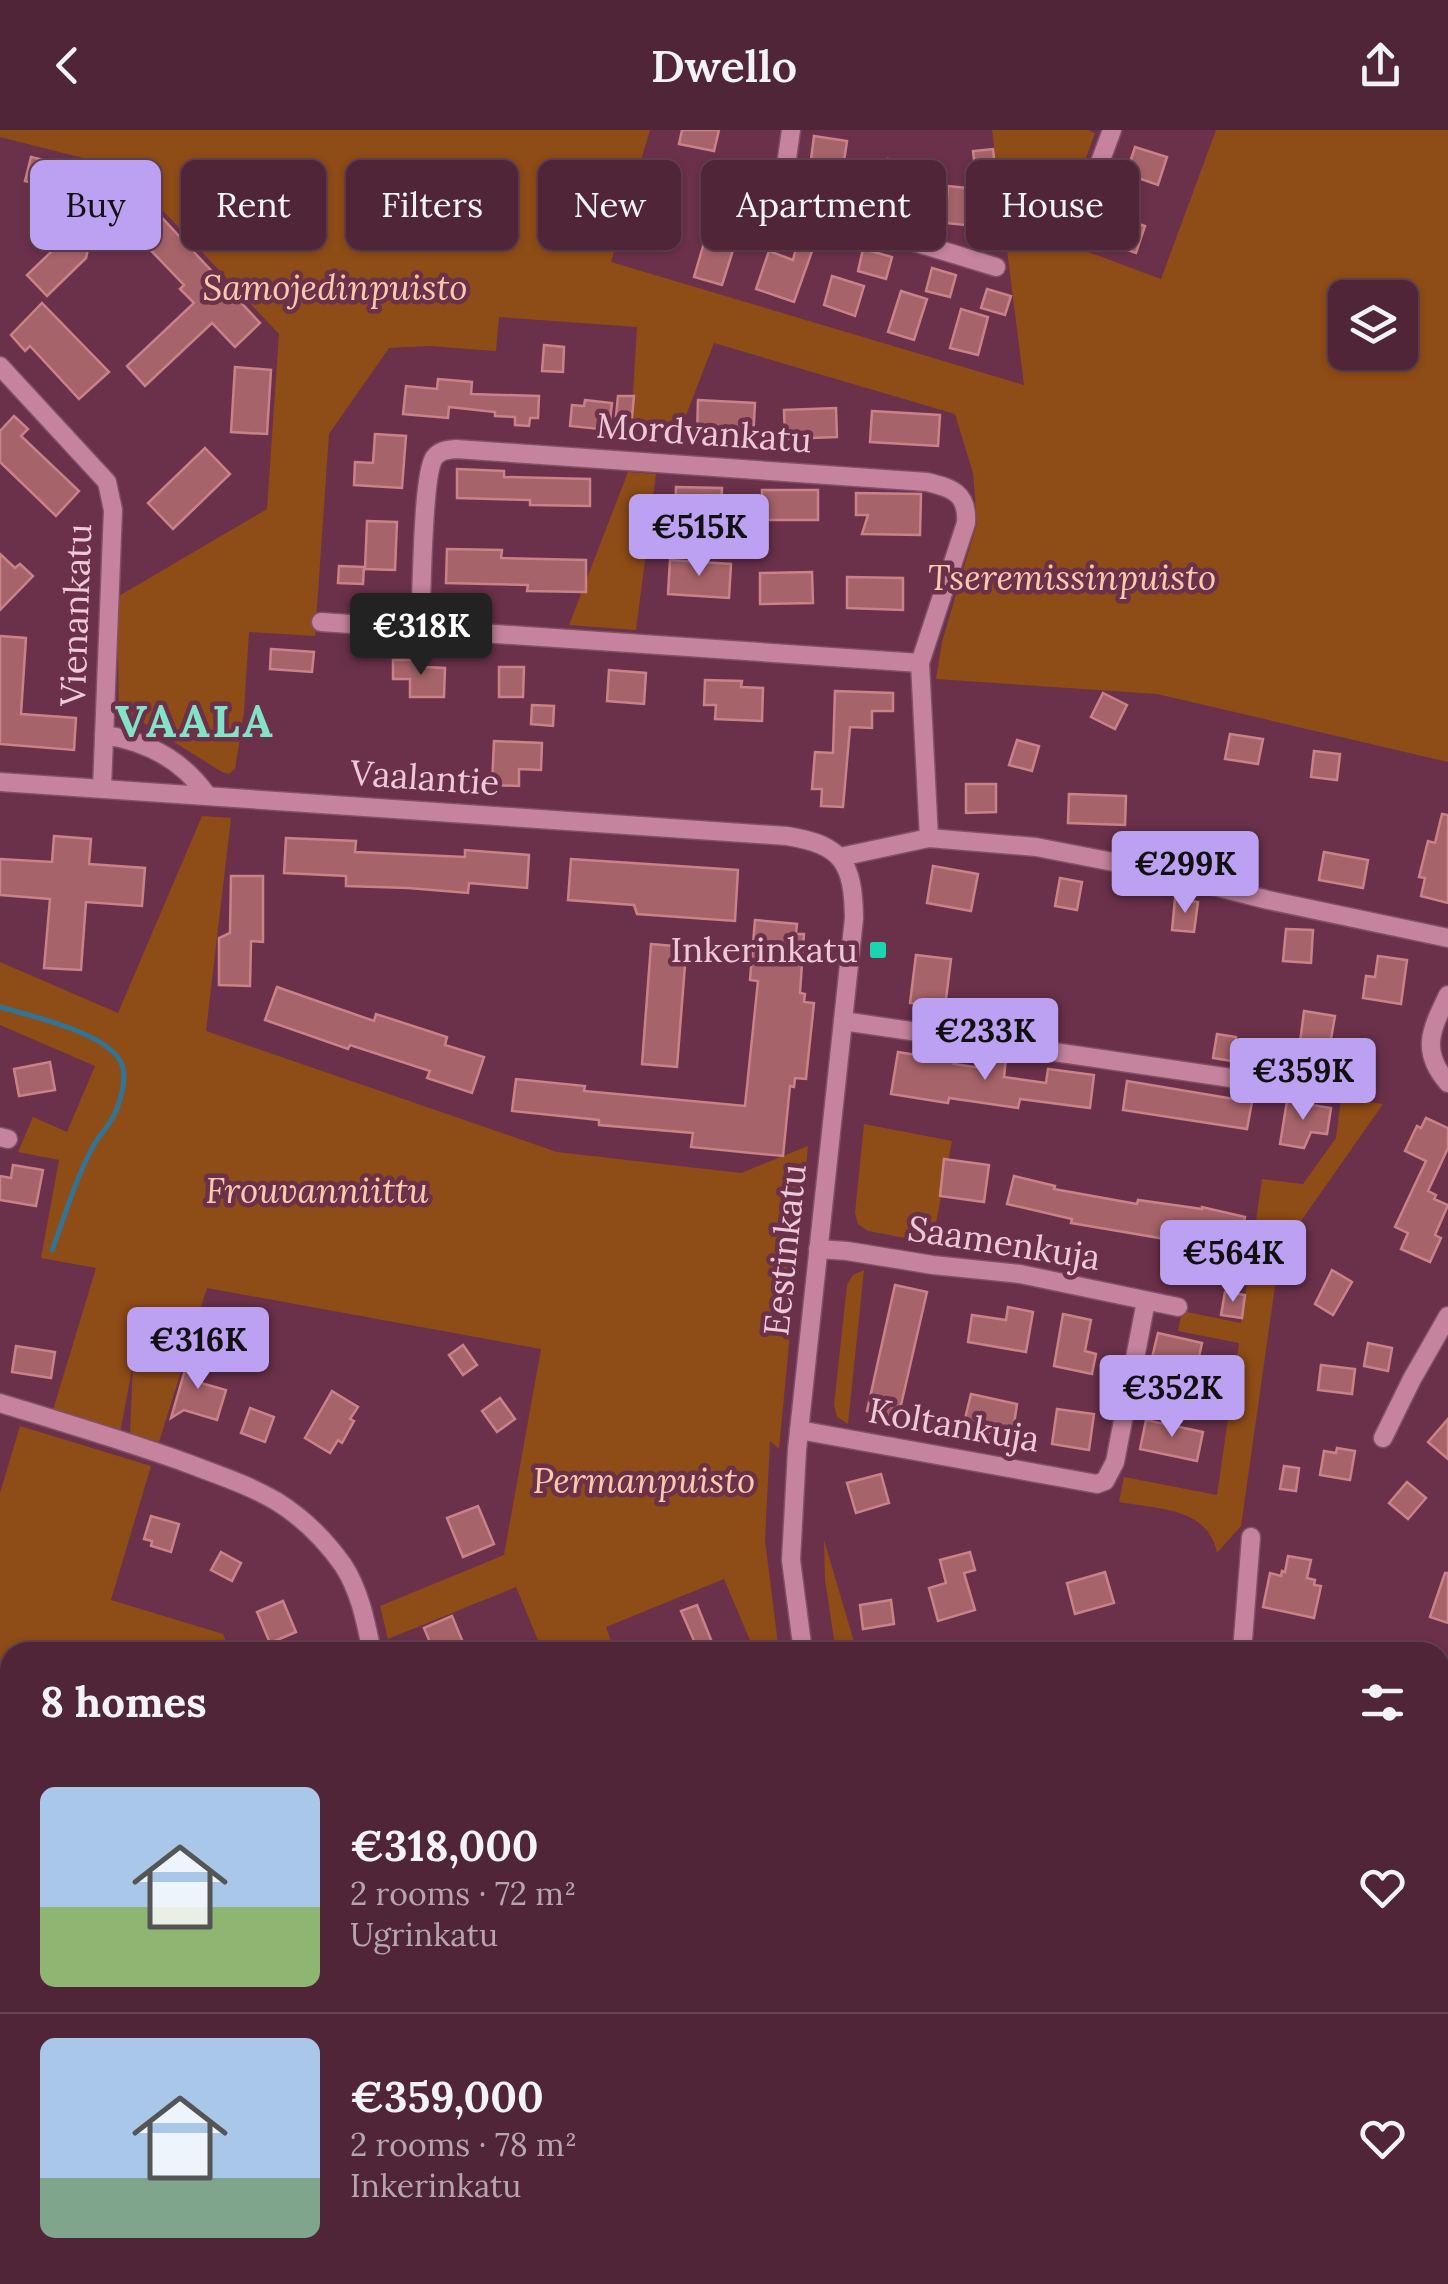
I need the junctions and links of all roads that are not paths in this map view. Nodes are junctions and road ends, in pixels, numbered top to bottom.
1 (791, 130) edge
2 (1112, 130) edge
3 (787, 160) edge
4 (1101, 160) edge
5 (940, 250) edge
6 (996, 267) dead end
7 (0, 366) edge
8 (321, 622) dead end
9 (420, 627) junction
10 (920, 663) junction
11 (104, 735) junction
12 (0, 782) edge
13 (102, 788) junction
14 (207, 795) junction
15 (930, 838) junction
16 (840, 858) junction
17 (1448, 938) edge
18 (1448, 995) edge
19 (843, 1021) junction
20 (1265, 1083) dead end
21 (1448, 1083) edge
22 (818, 1249) junction
23 (1146, 1301) junction
24 (1178, 1307) dead end
25 (1448, 1316) edge
26 (0, 1404) edge
27 (799, 1430) junction
28 (1383, 1438) dead end
29 (1251, 1537) dead end
30 (369, 1642) edge
31 (801, 1642) edge
32 (1243, 1642) edge

1 - 3 street
2 - 4 street
5 - 6 street
7 - 11 street, Vienankatu
8 - 9 street
9 - 10 street
9 - 10 street, Mordvankatu
10 - 15 street
11 - 13 street, Vienankatu
11 - 14 street
12 - 13 street, Vaalantie
13 - 14 street, Vaalantie
14 - 16 street, Vaalantie
15 - 16 street
15 - 17 street
16 - 19 street, Eestinkatu
18 - 21 street
19 - 20 street
19 - 22 street, Eestinkatu
22 - 23 street, Saamenkuja
22 - 27 street, Eestinkatu
23 - 24 street, Saamenkuja
23 - 27 street, Koltankuja
25 - 28 street
26 - 30 street
27 - 31 street, Eestinkatu
29 - 32 street

